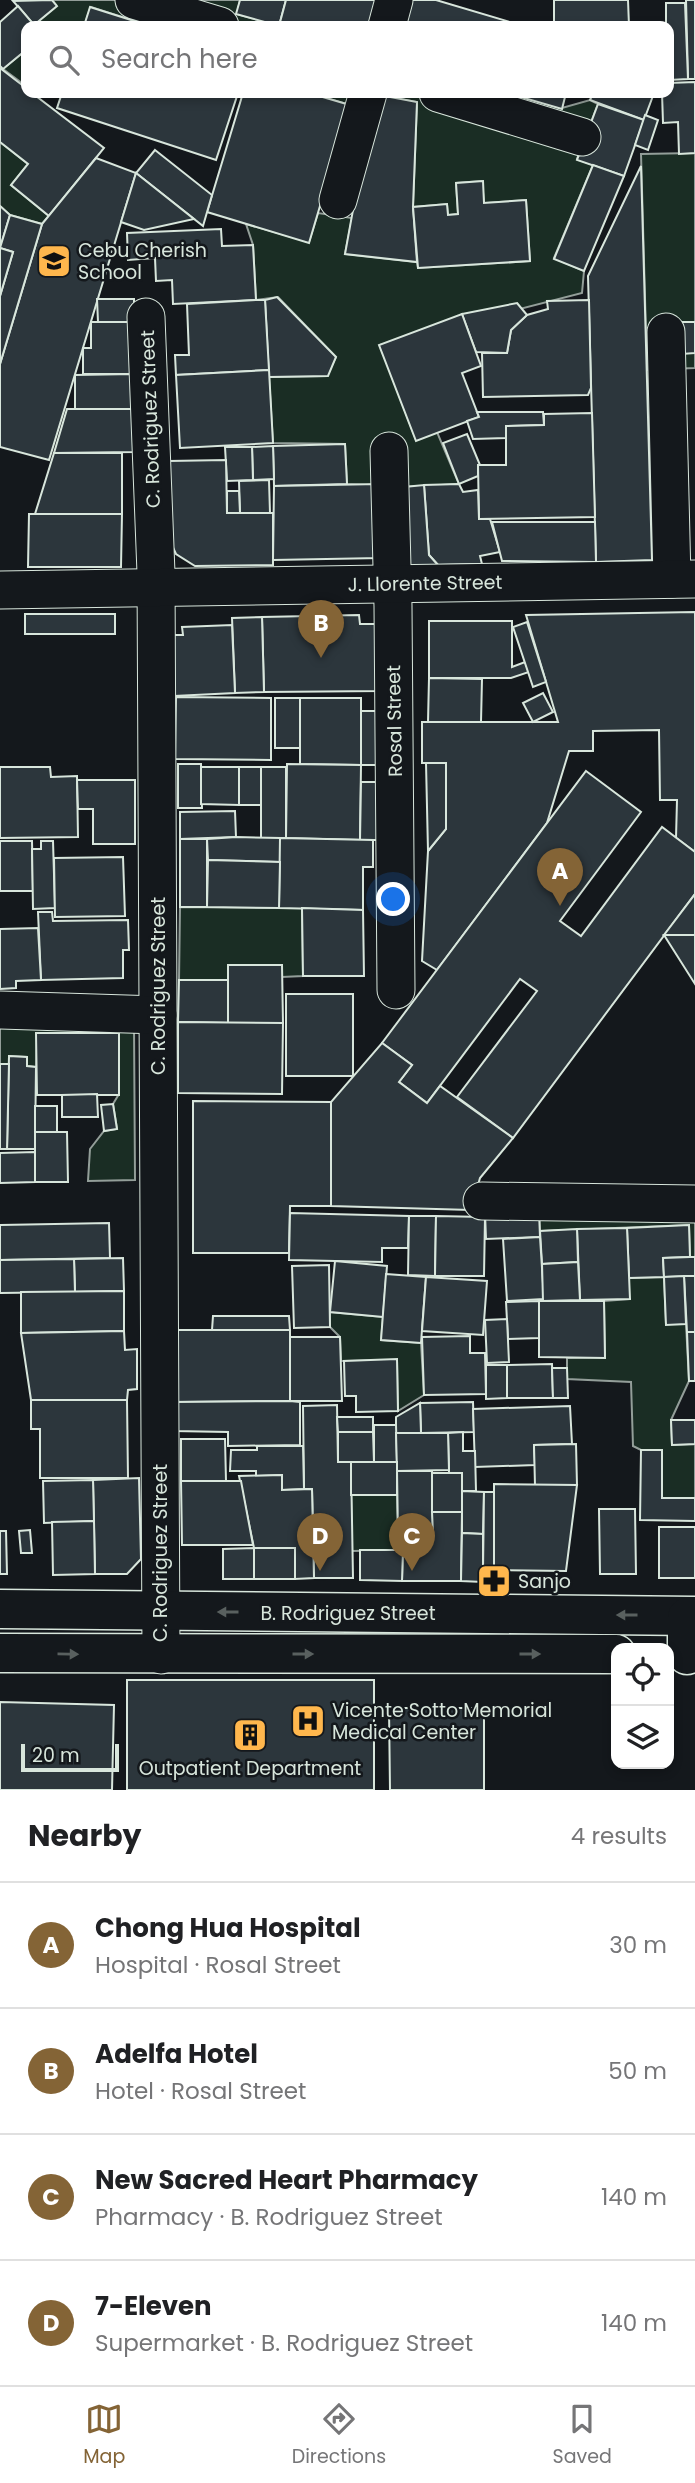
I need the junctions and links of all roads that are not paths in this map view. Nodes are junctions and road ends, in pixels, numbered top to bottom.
1 (134, 0) edge
2 (394, 0) edge
3 (203, 21) edge
4 (388, 21) edge
5 (367, 98) edge
6 (454, 98) edge
7 (582, 137) dead end
8 (338, 200) dead end
9 (146, 317) dead end
10 (666, 332) dead end
11 (389, 451) dead end
12 (683, 579) edge
13 (392, 583) junction
14 (155, 587) junction
15 (0, 590) edge
16 (396, 990) dead end
17 (0, 1010) edge
18 (158, 1015) junction
19 (482, 1201) dead end
20 (695, 1204) edge
21 (0, 1609) edge
22 (161, 1612) junction
23 (691, 1616) edge
24 (0, 1653) edge
25 (611, 1654) edge
26 (161, 1655) junction
27 (683, 1655) edge

1 - 3 street
2 - 4 street
5 - 8 street
6 - 7 street
9 - 14 street, C. Rodriguez Street
10 - 12 street
11 - 13 street, Rosal Street
12 - 13 street, J. Llorente Street
13 - 14 street, J. Llorente Street
13 - 16 street, Rosal Street
14 - 15 street, J. Llorente Street
14 - 18 street, C. Rodriguez Street
17 - 18 street
18 - 22 street, C. Rodriguez Street
19 - 20 street
21 - 22 main road, B. Rodriguez Street
23 -> 22 main road, B. Rodriguez Street
22 - 26 street, C. Rodriguez Street
23 - 27 main road
24 -> 26 main road
26 -> 25 main road

